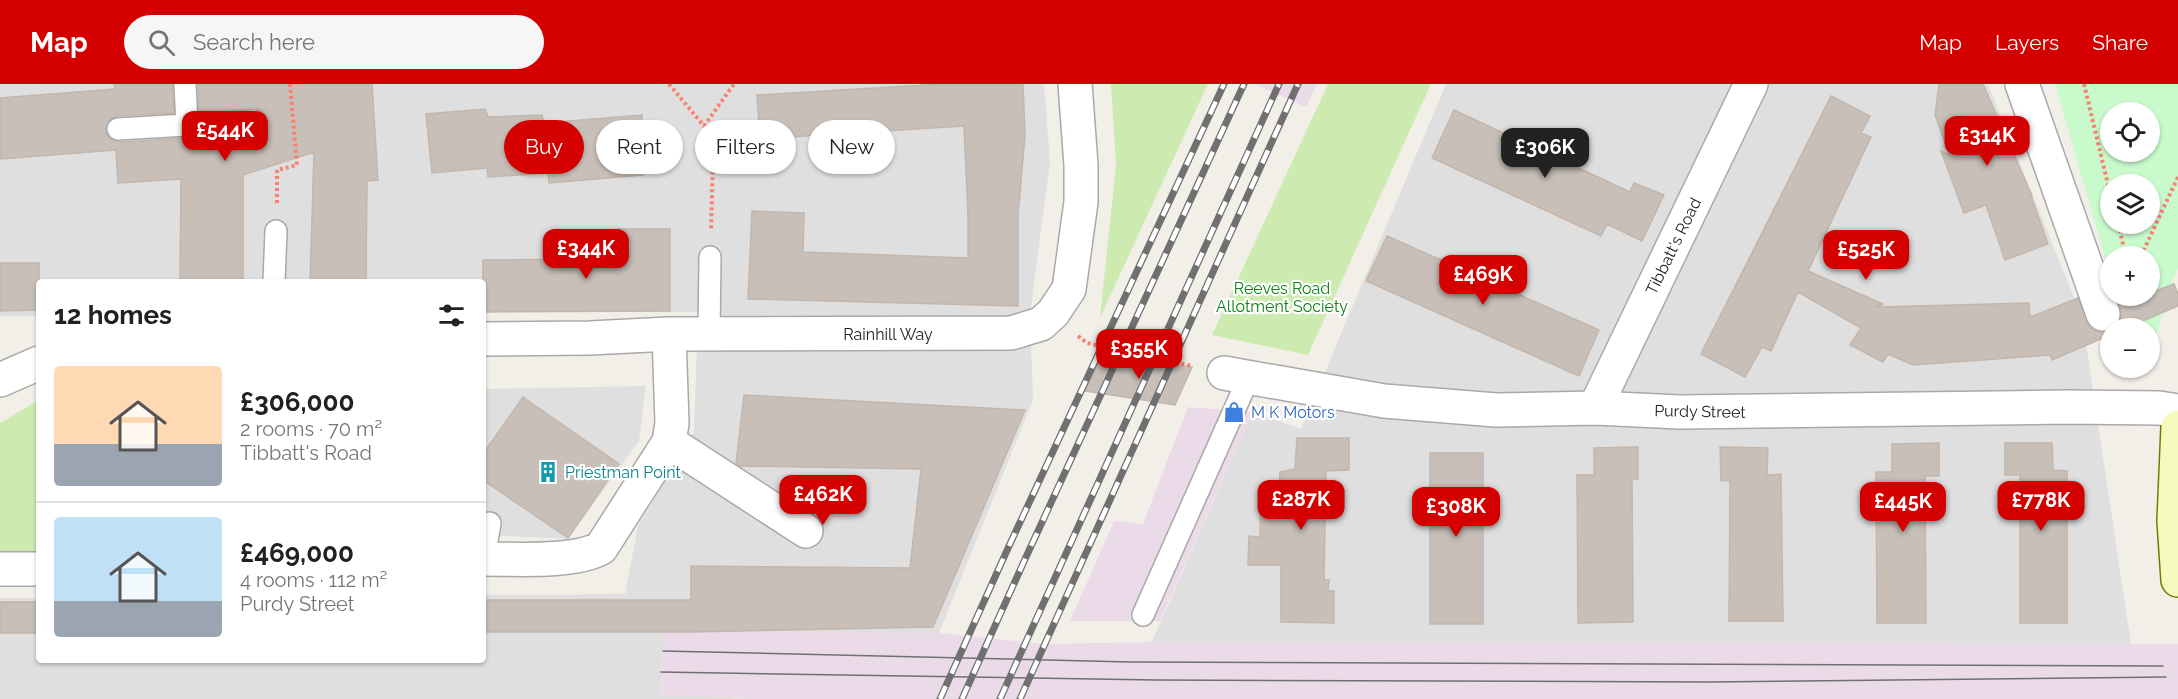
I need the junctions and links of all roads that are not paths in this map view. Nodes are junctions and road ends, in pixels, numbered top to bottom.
1 (185, 84) edge
2 (1075, 84) edge
3 (1751, 84) edge
4 (2022, 84) edge
5 (255, 122) dead end
6 (187, 125) junction
7 (118, 129) dead end
8 (276, 231) dead end
9 (710, 257) road end
10 (274, 279) edge
11 (2103, 314) dead end
12 (669, 334) junction
13 (709, 334) junction
14 (486, 339) edge
15 (36, 364) edge
16 (1237, 375) joint
17 (0, 380) edge
18 (1595, 408) junction
19 (2178, 411) edge
20 (2178, 427) edge
21 (669, 442) junction
22 (490, 523) dead end
23 (807, 531) dead end
24 (486, 547) edge
25 (486, 559) edge
26 (0, 569) edge
27 (36, 569) edge
28 (2178, 580) edge
29 (1143, 615) dead end

1 - 6 lane
2 - 13 street, Rainhill Way
3 - 18 street, Tibbatt's Road
4 - 11 street
5 - 6 lane
6 - 7 lane
8 - 10 lane
9 - 13 lane
12 - 13 street, Rainhill Way
12 - 14 street, Rainhill Way
12 - 21 street
15 - 17 street
16 - 18 street, Purdy Street
16 - 29 lane
18 - 19 street, Purdy Street
20 - 28 main road
21 - 23 street
21 - 25 street
22 - 24 lane
26 - 27 street

